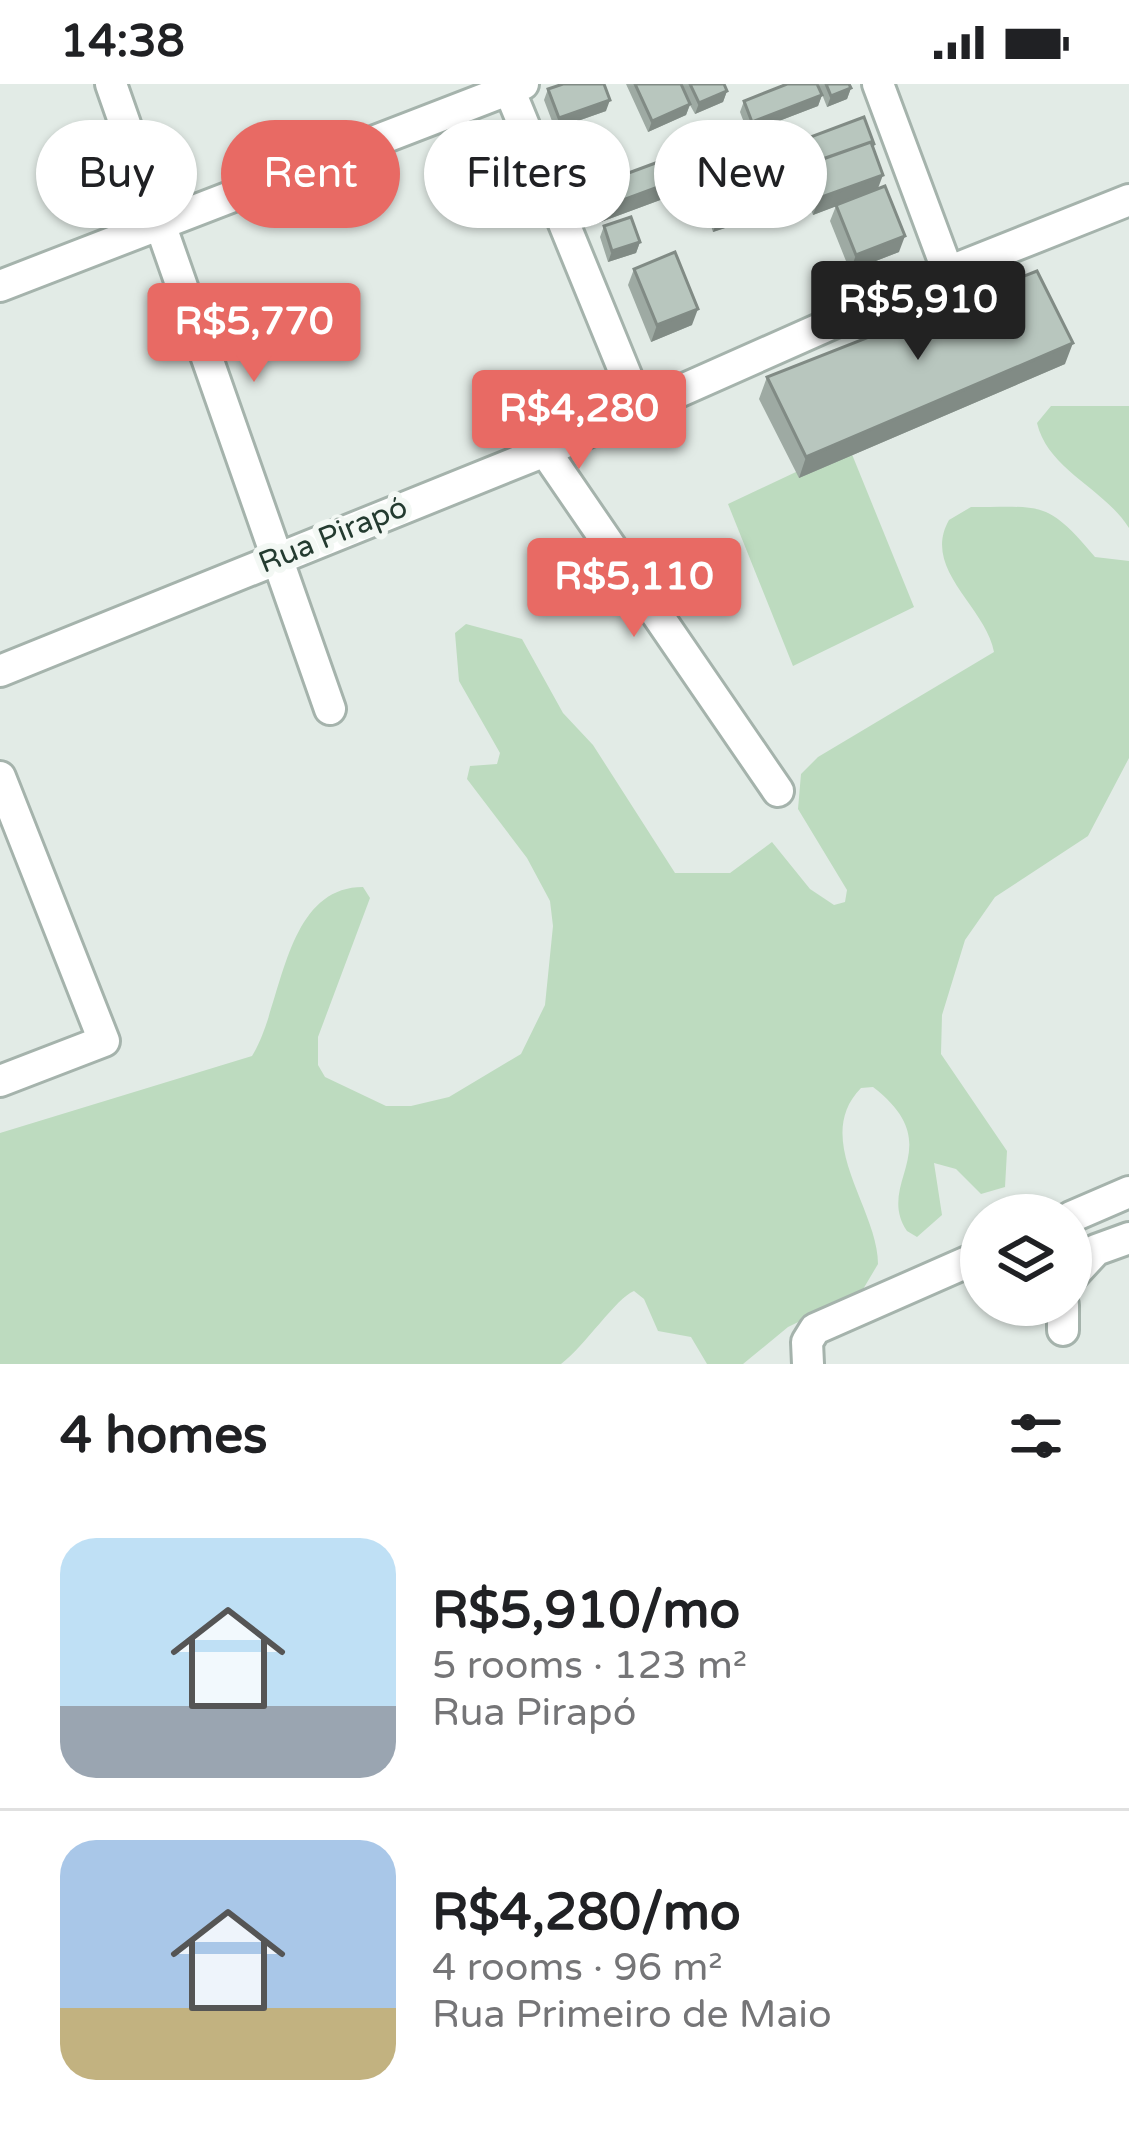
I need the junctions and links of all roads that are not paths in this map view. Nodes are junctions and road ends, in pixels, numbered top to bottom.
1 (111, 84) edge
2 (878, 84) edge
3 (513, 86) edge
4 (124, 120) edge
5 (1129, 200) edge
6 (197, 210) edge
7 (151, 228) edge
8 (162, 228) edge
9 (948, 272) junction
10 (0, 286) edge
11 (639, 407) junction
12 (545, 451) junction
13 (281, 556) junction
14 (0, 671) edge
15 (330, 709) dead end
16 (0, 777) edge
17 (778, 790) dead end
18 (0, 1082) edge
19 (1129, 1192) edge
20 (1092, 1208) edge
21 (1129, 1238) edge
22 (1092, 1254) edge
23 (960, 1265) edge
24 (807, 1361) edge

1 - 4 street
2 - 9 street
3 - 6 street
3 - 11 street
5 - 9 street, Rua Pirapó
7 - 10 street
8 - 13 street
9 - 11 street, Rua Pirapó
11 - 12 street, Rua Pirapó
12 - 13 street, Rua Pirapó
12 - 17 street
13 - 14 street, Rua Pirapó
13 - 15 street
16 - 18 street
19 - 20 street
21 - 22 street
23 - 24 street

